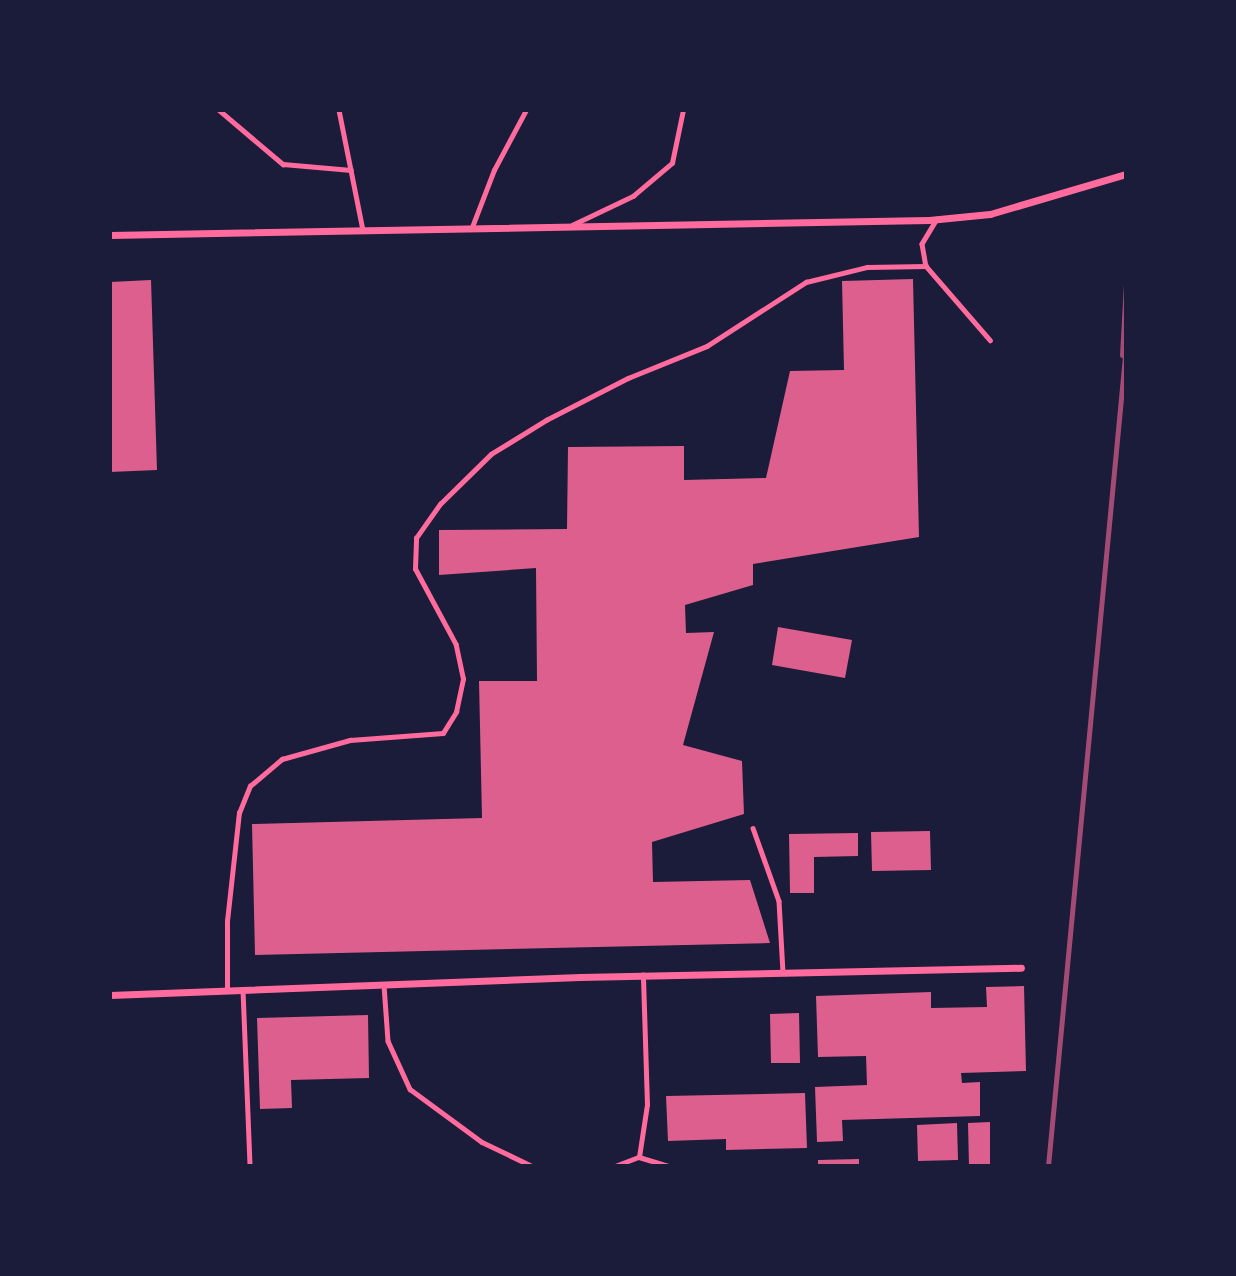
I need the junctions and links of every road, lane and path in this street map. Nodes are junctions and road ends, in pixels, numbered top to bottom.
1 (219, 110) edge
2 (339, 110) edge
3 (526, 110) edge
4 (683, 110) edge
5 (351, 170) junction
6 (1126, 174) edge
7 (937, 219) junction
8 (568, 226) junction
9 (472, 228) junction
10 (363, 230) junction
11 (110, 235) edge
12 (926, 266) junction
13 (990, 340) dead end
14 (753, 828) dead end
15 (1021, 968) dead end
16 (783, 972) junction
17 (643, 975) junction
18 (384, 984) junction
19 (227, 990) junction
20 (243, 990) junction
21 (110, 995) edge
22 (639, 1157) junction
23 (250, 1166) edge
24 (532, 1166) edge
25 (615, 1166) edge
26 (669, 1166) edge

1 - 5 lane
2 - 5 lane
3 - 9 lane
4 - 8 lane
5 - 10 lane
6 - 7 street
7 - 8 street
7 - 12 lane
8 - 9 street
9 - 10 street
10 - 11 street
12 - 13 lane
12 - 19 lane
14 - 16 lane
15 - 16 street
16 - 17 street
17 - 18 street
17 - 22 lane
18 - 20 street
18 - 24 lane
19 - 20 street
19 - 21 street
20 - 23 lane
22 - 25 lane
22 - 26 lane

